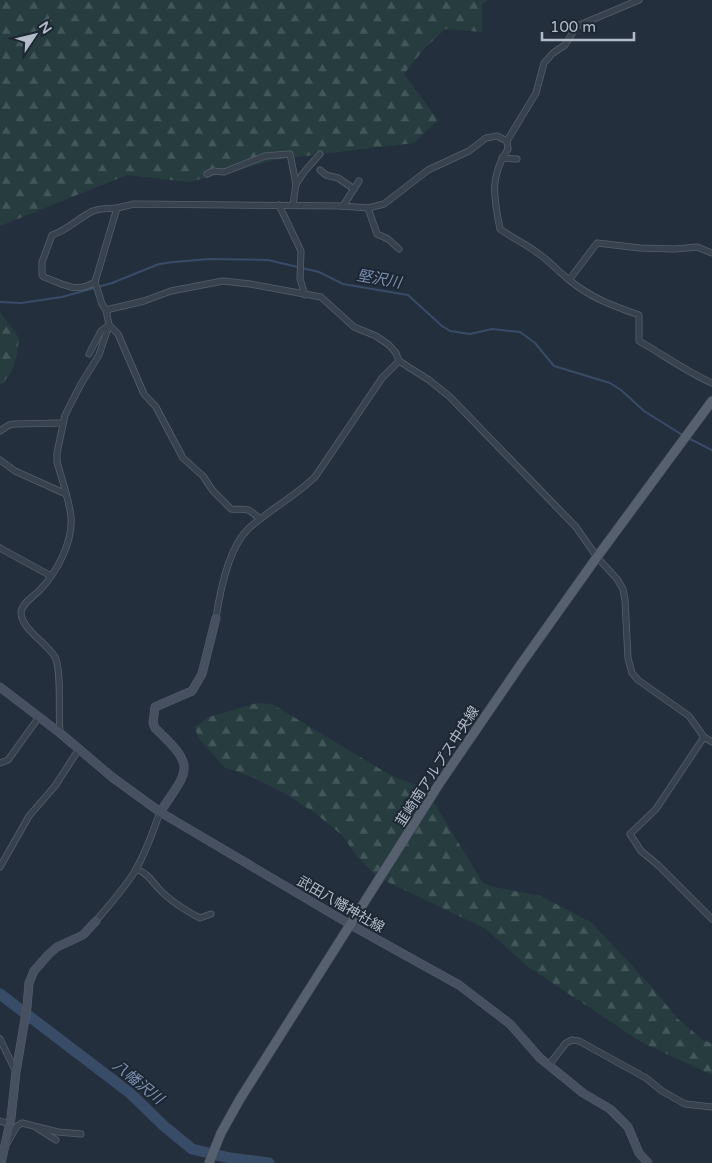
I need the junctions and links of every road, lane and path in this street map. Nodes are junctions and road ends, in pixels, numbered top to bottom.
1 (639, 0) edge
2 (506, 141) junction
3 (320, 154) dead end
4 (502, 158) junction
5 (516, 159) dead end
6 (320, 170) dead end
7 (207, 174) dead end
8 (351, 177) dead end
9 (359, 181) dead end
10 (296, 184) junction
11 (347, 184) junction
12 (354, 189) junction
13 (279, 205) junction
14 (293, 206) junction
15 (343, 206) junction
16 (117, 208) junction
17 (368, 208) junction
18 (398, 249) dead end
19 (712, 253) edge
20 (569, 280) junction
21 (96, 282) junction
22 (305, 295) junction
23 (106, 310) junction
24 (109, 325) junction
25 (89, 354) dead end
26 (399, 361) junction
27 (712, 383) edge
28 (712, 401) edge
29 (63, 423) junction
30 (0, 431) edge
31 (0, 460) edge
32 (66, 494) junction
33 (260, 519) junction
34 (0, 548) edge
35 (597, 557) junction
36 (51, 576) junction
37 (216, 618) joint
38 (0, 687) edge
39 (39, 717) junction
40 (60, 733) junction
41 (704, 737) junction
42 (712, 742) edge
43 (79, 749) junction
44 (0, 763) edge
45 (160, 812) junction
46 (0, 867) edge
47 (136, 869) junction
48 (211, 914) dead end
49 (712, 919) edge
50 (96, 921) joint
51 (351, 925) junction
52 (0, 1039) edge
53 (549, 1065) junction
54 (16, 1072) junction
55 (712, 1107) edge
56 (0, 1121) edge
57 (10, 1124) junction
58 (31, 1125) junction
59 (81, 1134) dead end
60 (56, 1140) dead end
61 (6, 1145) junction
62 (1, 1163) edge
63 (209, 1163) edge
64 (648, 1163) edge

1 - 2 street
2 - 4 street
2 - 17 street
3 - 10 street
4 - 5 street
4 - 20 street
6 - 11 street
7 - 10 street
8 - 11 street
9 - 12 street
10 - 14 street
11 - 12 street
12 - 15 street
13 - 14 street
13 - 16 street
13 - 22 street
14 - 15 street
15 - 17 street
16 - 21 street
16 - 21 street
17 - 18 street
19 - 20 street
20 - 27 street
21 - 23 street
22 - 23 street
22 - 26 street
23 - 24 street
24 - 25 street
24 - 29 street
24 - 33 street
26 - 33 street
26 - 35 street
28 - 35 main road, 韮崎南アルプス中央線
29 - 30 street
29 - 32 street
31 - 32 street
32 - 36 street
33 - 37 street
34 - 36 street
35 - 41 street
35 - 51 main road, 韮崎南アルプス中央線
36 - 40 street
37 - 45 main road
38 - 39 main road, 武田八幡神社線
39 - 40 main road, 武田八幡神社線
39 - 44 street
40 - 43 main road, 武田八幡神社線
41 - 42 street
41 - 49 street
43 - 45 main road, 武田八幡神社線
43 - 46 street
45 - 47 street
45 - 51 main road, 武田八幡神社線
47 - 48 street
47 - 50 street
50 - 54 main road
51 - 53 main road, 武田八幡神社線
51 - 63 main road, 韮崎南アルプス中央線
52 - 54 street
53 - 55 street
53 - 64 main road, 武田八幡神社線
54 - 57 main road
56 - 57 street
57 - 61 main road
58 - 59 street
58 - 60 street
58 - 61 street
61 - 62 main road

